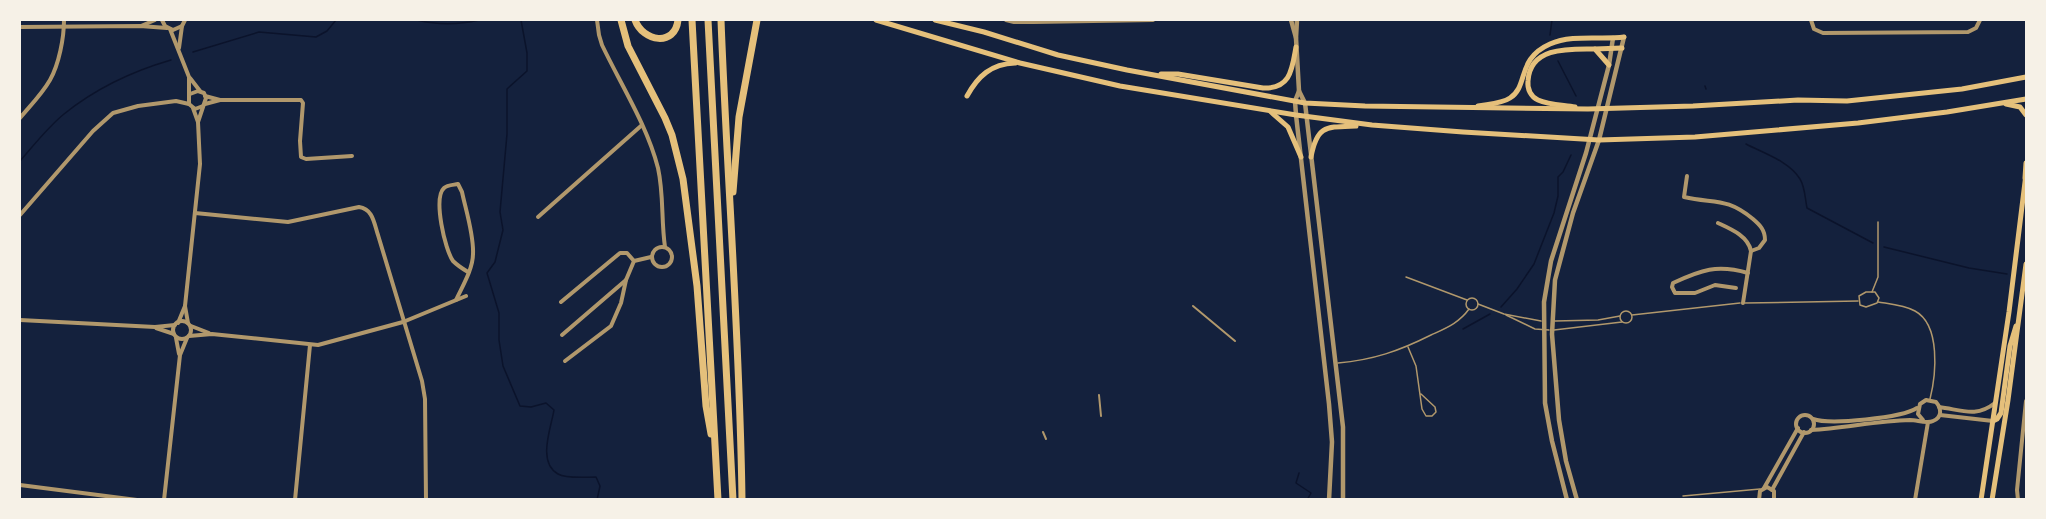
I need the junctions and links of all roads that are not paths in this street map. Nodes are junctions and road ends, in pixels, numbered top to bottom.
1 (64, 20) edge
2 (155, 20) edge
3 (162, 20) edge
4 (185, 20) edge
5 (597, 20) edge
6 (621, 20) edge
7 (635, 20) edge
8 (678, 20) edge
9 (692, 20) edge
10 (708, 20) edge
11 (721, 20) edge
12 (757, 20) edge
13 (876, 20) edge
14 (935, 20) edge
15 (1006, 20) edge
16 (1020, 20) edge
17 (1153, 20) edge
18 (1291, 20) edge
19 (1297, 20) edge
20 (1811, 20) edge
21 (1979, 20) edge
22 (140, 26) junction
23 (182, 26) junction
24 (20, 27) edge
25 (64, 27) junction
26 (169, 29) junction
27 (1624, 37) joint
28 (1296, 38) junction
29 (1613, 38) junction
30 (1296, 47) junction
31 (1612, 48) junction
32 (1622, 48) junction
33 (1595, 49) junction
34 (180, 50) junction
35 (1020, 63) junction
36 (1609, 65) junction
37 (1156, 75) junction
38 (189, 77) junction
39 (2026, 77) edge
40 (1299, 91) junction
41 (201, 92) junction
42 (189, 95) junction
43 (205, 96) junction
44 (967, 96) dead end
45 (220, 99) junction
46 (2026, 99) edge
47 (1295, 101) junction
48 (176, 102) junction
49 (1305, 103) junction
50 (1998, 103) junction
51 (204, 105) junction
52 (191, 106) junction
53 (1462, 109) junction
54 (1588, 109) junction
55 (1270, 111) junction
56 (1296, 115) junction
57 (2026, 115) edge
58 (1306, 116) junction
59 (20, 118) edge
60 (198, 122) junction
61 (1372, 125) junction
62 (642, 126) junction
63 (1589, 139) junction
64 (1599, 140) junction
65 (352, 156) dead end
66 (1301, 157) junction
67 (1311, 157) junction
68 (2026, 163) edge
69 (2026, 171) edge
70 (1687, 176) dead end
71 (2025, 178) edge
72 (195, 213) junction
73 (20, 215) edge
74 (731, 215) junction
75 (538, 217) dead end
76 (1878, 222) dead end
77 (1718, 223) dead end
78 (663, 231) junction
79 (658, 247) junction
80 (665, 247) junction
81 (1752, 251) junction
82 (651, 257) junction
83 (1323, 257) junction
84 (1313, 258) junction
85 (634, 261) junction
86 (2026, 264) edge
87 (468, 272) junction
88 (2026, 272) edge
89 (1748, 273) junction
90 (1406, 278) dead end
91 (626, 280) junction
92 (1736, 288) dead end
93 (1872, 292) junction
94 (466, 296) dead end
95 (456, 300) junction
96 (1467, 300) junction
97 (1858, 301) junction
98 (561, 302) dead end
99 (1878, 302) junction
100 (1743, 303) junction
101 (1478, 304) junction
102 (184, 306) junction
103 (1193, 306) dead end
104 (1469, 309) junction
105 (1504, 314) junction
106 (1632, 315) junction
107 (1620, 316) junction
108 (2019, 319) junction
109 (20, 320) edge
110 (1544, 321) junction
111 (1552, 321) junction
112 (403, 322) junction
113 (1622, 322) junction
114 (176, 324) junction
115 (189, 325) junction
116 (155, 327) junction
117 (1544, 330) junction
118 (1552, 330) junction
119 (212, 334) junction
120 (175, 335) junction
121 (562, 335) dead end
122 (188, 337) junction
123 (1235, 341) dead end
124 (310, 345) junction
125 (1407, 346) junction
126 (180, 355) junction
127 (565, 361) dead end
128 (1336, 363) junction
129 (1421, 394) junction
130 (1099, 395) dead end
131 (1930, 400) junction
132 (2026, 401) edge
133 (1996, 402) junction
134 (1918, 407) junction
135 (1940, 407) junction
136 (1940, 415) junction
137 (1101, 416) dead end
138 (1813, 419) junction
139 (1925, 421) junction
140 (1993, 421) junction
141 (1798, 428) junction
142 (1811, 430) junction
143 (1043, 432) dead end
144 (1804, 432) junction
145 (1046, 439) dead end
146 (716, 454) junction
147 (20, 485) edge
148 (1763, 488) junction
149 (1772, 490) junction
150 (1683, 496) dead end
151 (1759, 499) edge
152 (1774, 499) edge
153 (137, 500) edge
154 (164, 500) edge
155 (295, 500) edge
156 (426, 500) edge
157 (718, 500) edge
158 (734, 500) edge
159 (742, 500) edge
160 (1329, 500) edge
161 (1342, 500) edge
162 (1567, 500) edge
163 (1577, 500) edge
164 (1728, 500) edge
165 (1783, 500) edge
166 (1915, 500) edge
167 (1981, 500) edge
168 (1992, 500) edge
169 (2018, 500) edge

1 - 25 street
2 - 22 street
3 - 26 street
4 - 23 street
5 - 62 street
6 - 146 highway
7 - 8 highway
9 - 146 highway
10 - 158 highway
11 - 74 highway
12 - 74 highway
13 - 35 main road
14 - 37 main road
15 - 16 street
16 - 17 street
18 - 28 street
19 - 28 street
20 - 21 street
22 - 25 street
22 - 26 street
23 - 26 street
23 - 34 street
24 - 25 street
25 - 59 street
26 - 34 street
27 - 29 main road
27 - 32 street
28 - 30 street
29 - 31 street
29 - 53 main road
30 - 37 main road
30 - 40 street
31 - 32 main road
31 - 33 main road
31 - 36 street
32 - 64 street
33 - 36 main road
33 - 54 main road
34 - 38 street
35 - 44 main road
35 - 55 main road
36 - 63 street
37 - 47 main road
38 - 41 street
38 - 42 street
39 - 54 main road
40 - 47 street
40 - 49 street
41 - 42 street
41 - 43 street
42 - 48 street
42 - 52 street
43 - 45 street
43 - 51 street
45 - 51 street
45 - 65 street
46 - 50 main road
47 - 49 main road
47 - 56 street
48 - 52 street
48 - 73 street
49 - 53 main road
49 - 58 street
50 - 57 main road
50 - 64 main road
51 - 52 street
51 - 60 street
52 - 60 street
53 - 54 main road
55 - 56 main road
55 - 66 main road
56 - 58 main road
56 - 66 street
58 - 61 main road
58 - 67 street
60 - 72 street
61 - 63 main road
61 - 67 main road
62 - 75 street
62 - 78 street
63 - 64 main road
63 - 110 street
64 - 111 street
66 - 84 street
67 - 83 street
68 - 71 main road
69 - 71 main road
70 - 81 street
71 - 133 main road
72 - 102 street
72 - 112 street
74 - 159 highway
76 - 93 lane
77 - 81 street
78 - 79 street
78 - 80 street
79 - 80 street
79 - 82 street
80 - 82 street
81 - 89 street
82 - 85 street
83 - 84 street
83 - 128 street
84 - 160 street
85 - 91 street
85 - 98 street
86 - 88 main road
87 - 87 street
87 - 95 street
88 - 108 main road
89 - 92 street
89 - 100 street
90 - 96 lane
91 - 121 street
91 - 127 street
93 - 97 lane
93 - 99 lane
94 - 95 street
95 - 112 street
96 - 101 lane
96 - 104 lane
97 - 99 lane
97 - 100 lane
99 - 131 lane
100 - 106 lane
101 - 104 lane
101 - 105 lane
102 - 114 street
102 - 115 street
103 - 123 street
104 - 125 lane
105 - 110 lane
105 - 117 lane
106 - 107 lane
106 - 113 lane
107 - 111 lane
107 - 113 lane
108 - 140 main road
108 - 168 main road
109 - 116 street
110 - 111 lane
110 - 117 street
111 - 118 street
112 - 124 street
112 - 156 street
113 - 118 lane
114 - 115 street
114 - 116 street
114 - 120 street
115 - 119 street
115 - 122 street
116 - 120 street
117 - 118 lane
117 - 162 street
118 - 163 street
119 - 122 street
119 - 124 street
120 - 122 street
120 - 126 street
122 - 126 street
124 - 155 street
125 - 128 lane
125 - 129 lane
126 - 154 street
128 - 161 street
129 - 129 lane
130 - 137 street
131 - 134 street
131 - 135 street
132 - 169 street
133 - 135 street
133 - 140 main road
134 - 138 street
134 - 139 street
135 - 136 street
136 - 139 street
136 - 140 street
138 - 141 street
138 - 142 street
139 - 142 street
139 - 166 street
140 - 167 main road
141 - 144 street
141 - 148 street
142 - 144 street
143 - 145 street
144 - 149 street
146 - 157 highway
147 - 153 street
148 - 149 street
148 - 150 lane
148 - 151 street
149 - 152 street
151 - 164 lane
152 - 165 street

